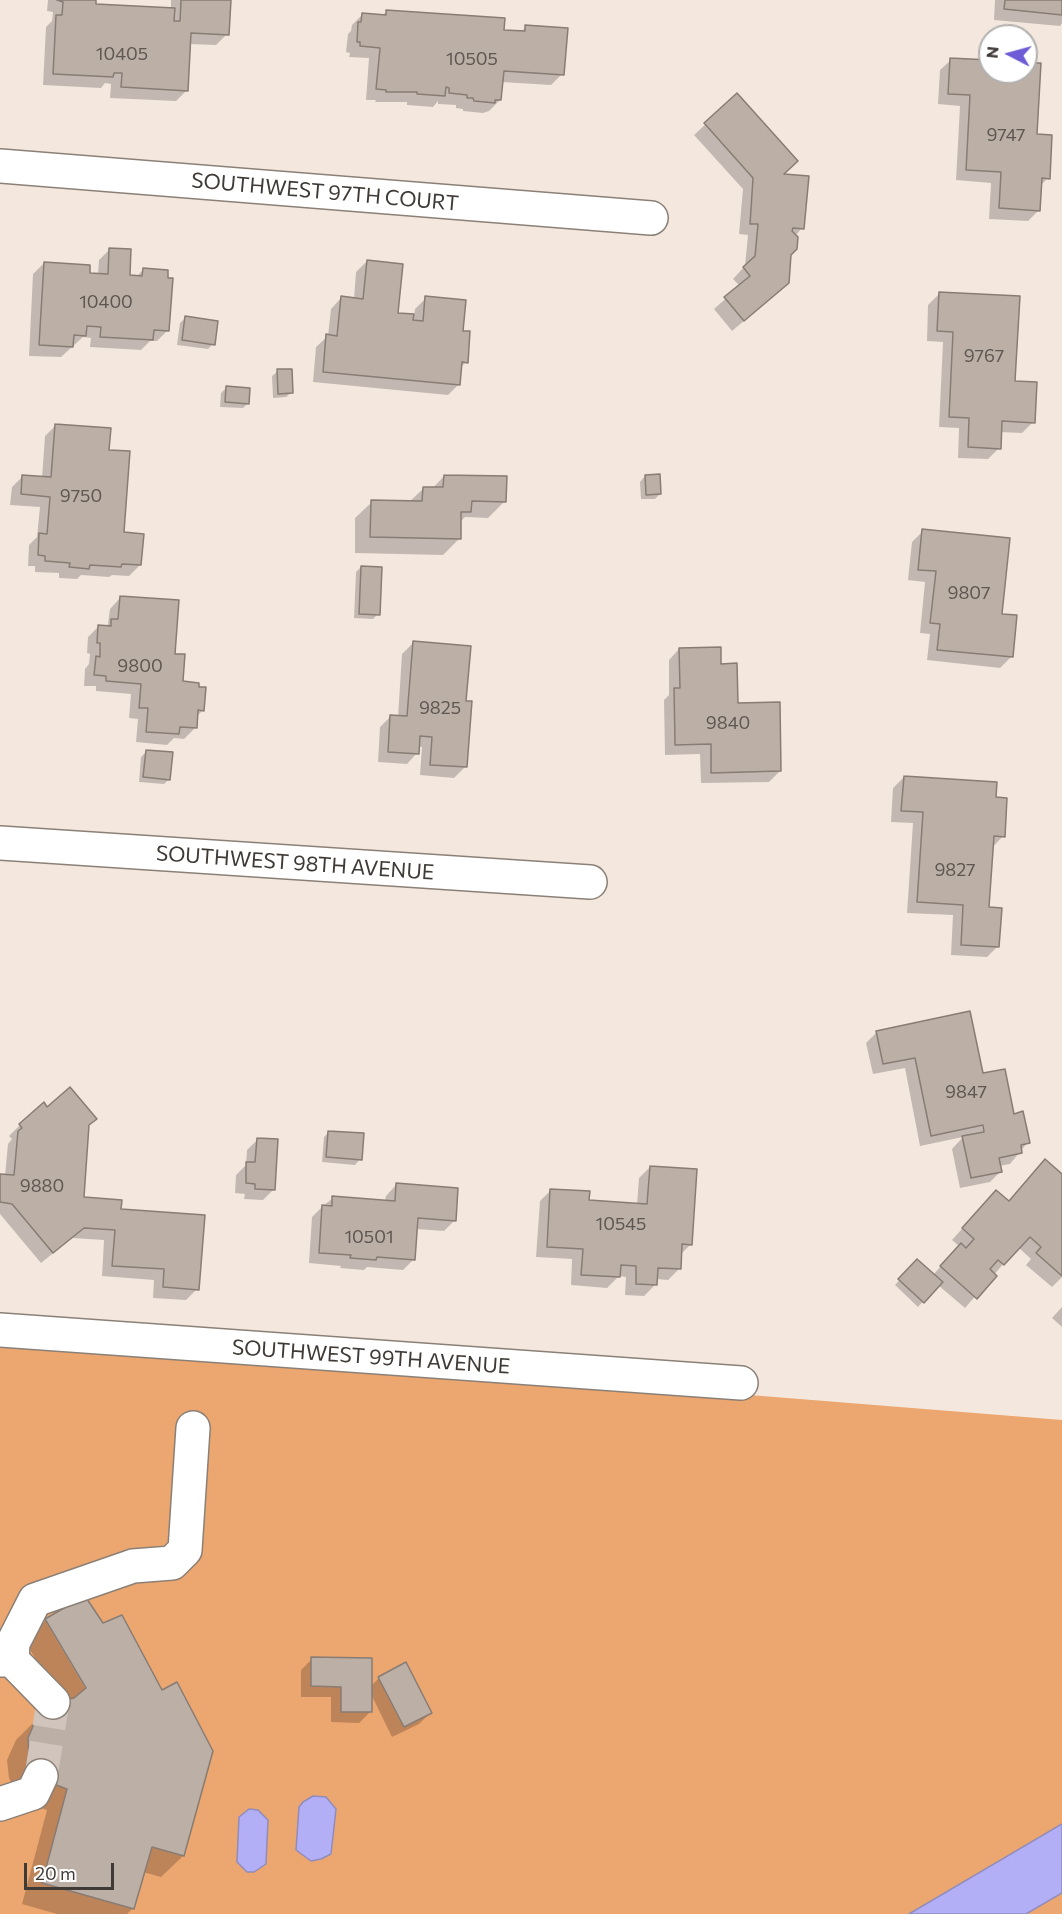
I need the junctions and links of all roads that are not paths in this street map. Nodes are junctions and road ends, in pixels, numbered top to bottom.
1 (0, 166) edge
2 (651, 218) dead end
3 (0, 843) edge
4 (590, 882) dead end
5 (0, 1330) edge
6 (741, 1383) dead end
7 (193, 1428) dead end
8 (6, 1660) edge
9 (53, 1702) dead end
10 (41, 1776) tunnel mouth
11 (0, 1804) edge

1 - 2 street, SOUTHWEST 97TH COURT
3 - 4 street, SOUTHWEST 98TH AVENUE
5 - 6 street, SOUTHWEST 99TH AVENUE
7 - 8 street
8 - 9 street
10 - 11 street

